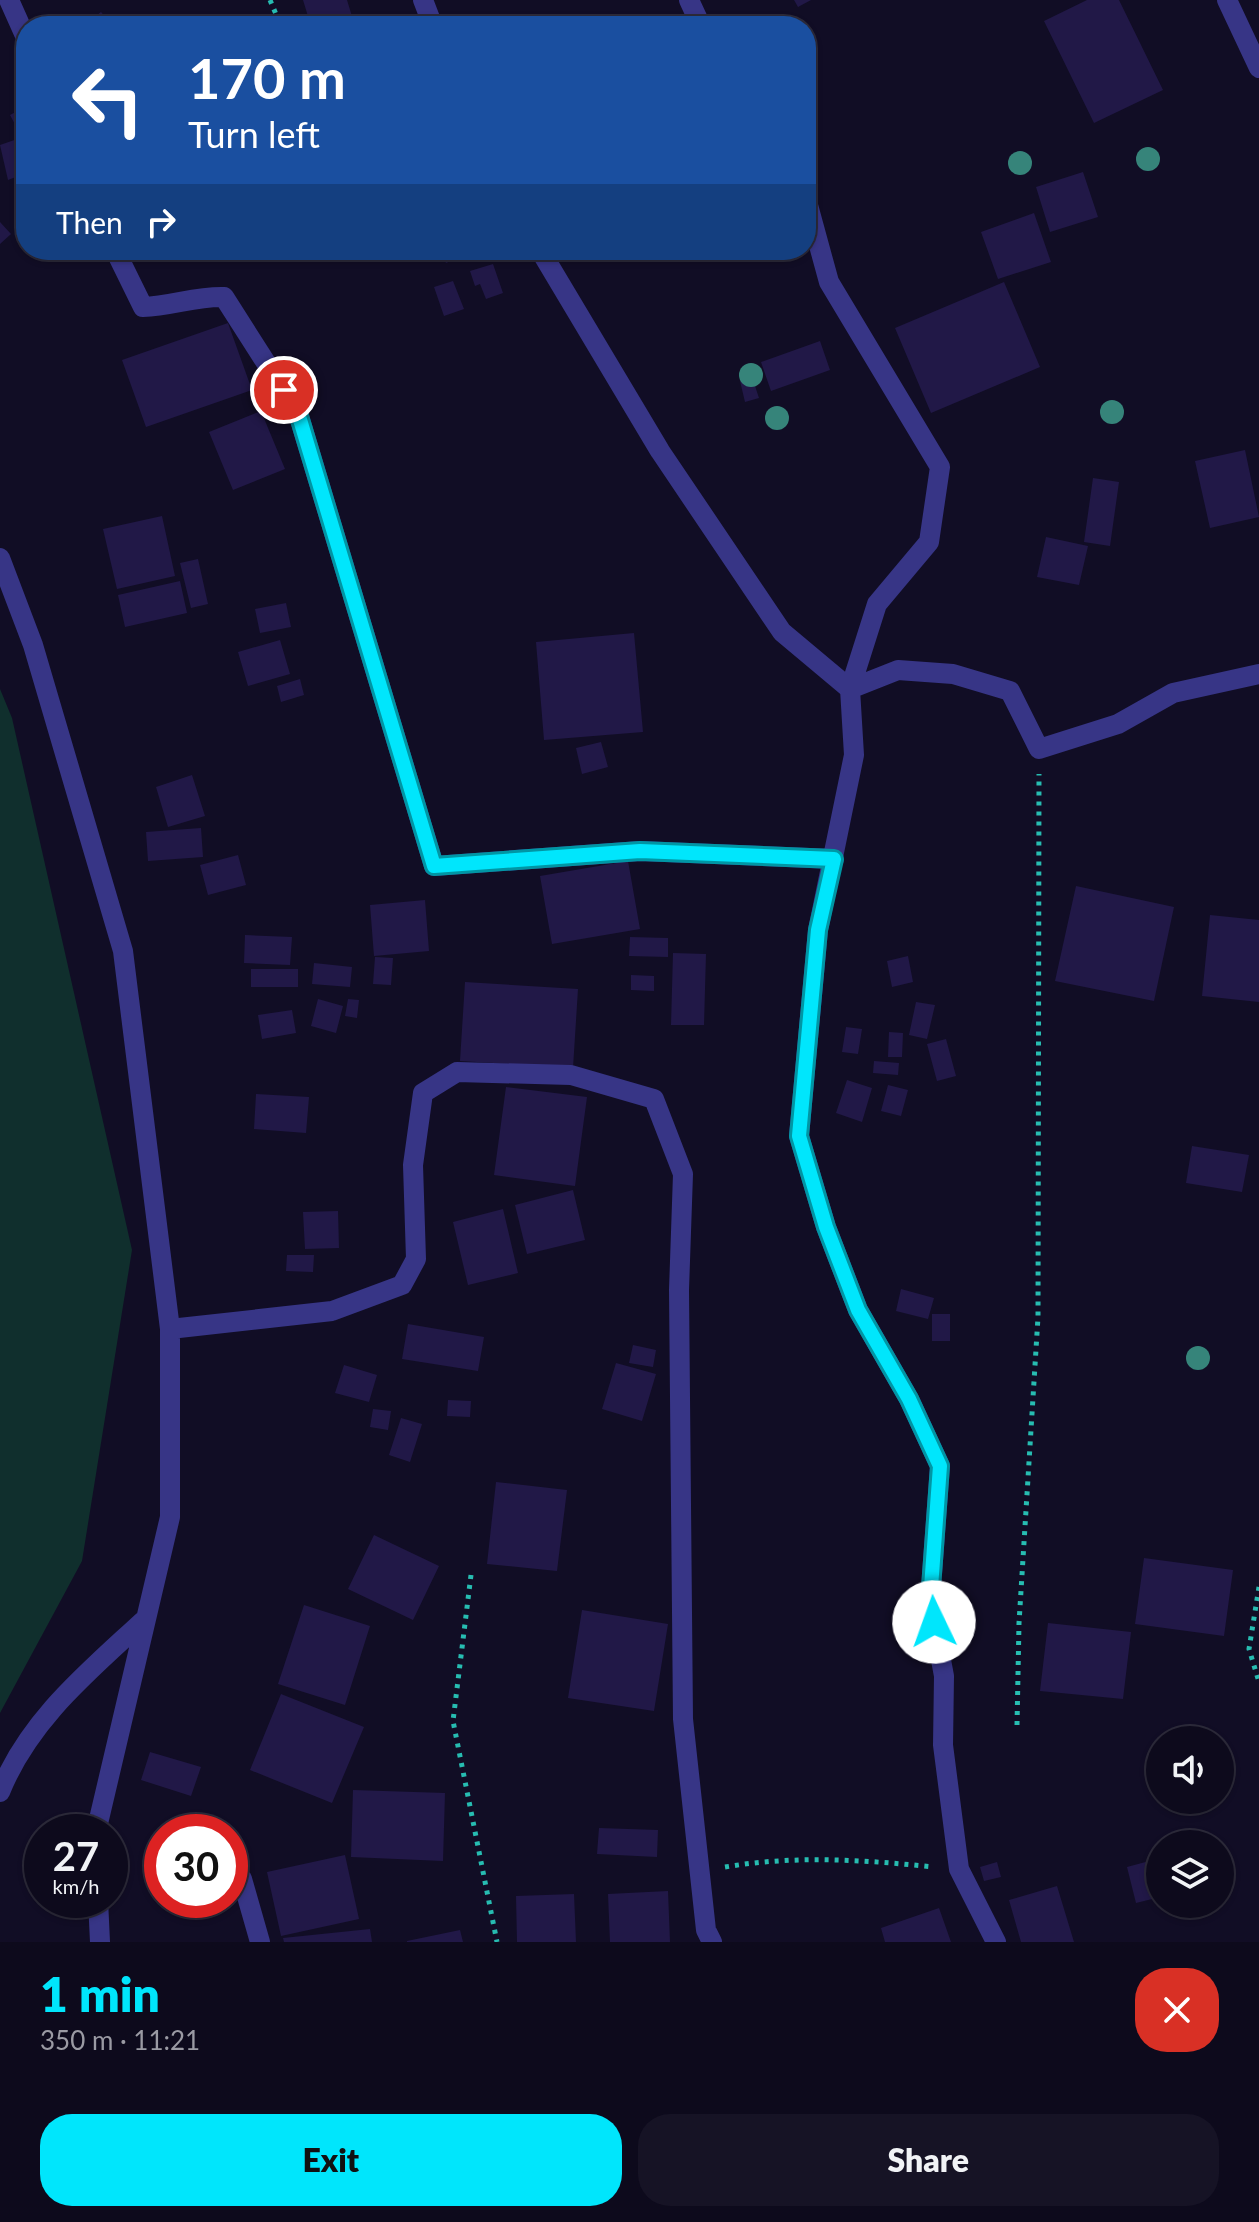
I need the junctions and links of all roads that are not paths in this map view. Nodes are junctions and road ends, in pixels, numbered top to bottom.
1 (1227, 0) edge
2 (1259, 68) edge
3 (816, 235) edge
4 (120, 260) edge
5 (546, 260) edge
6 (0, 558) edge
7 (1259, 674) edge
8 (850, 689) junction
9 (834, 859) junction
10 (170, 1329) junction
11 (143, 1621) junction
12 (0, 1792) edge
13 (100, 1814) edge
14 (248, 1900) edge
15 (99, 1918) edge
16 (100, 1942) edge
17 (260, 1942) edge
18 (712, 1942) edge
19 (996, 1942) edge

1 - 2 street
3 - 8 street
4 - 9 street
5 - 8 street
6 - 10 street
7 - 8 street
8 - 9 street
9 - 19 street
10 - 11 street
10 - 18 street
11 - 12 street
11 - 13 street
14 - 17 street
15 - 16 street

